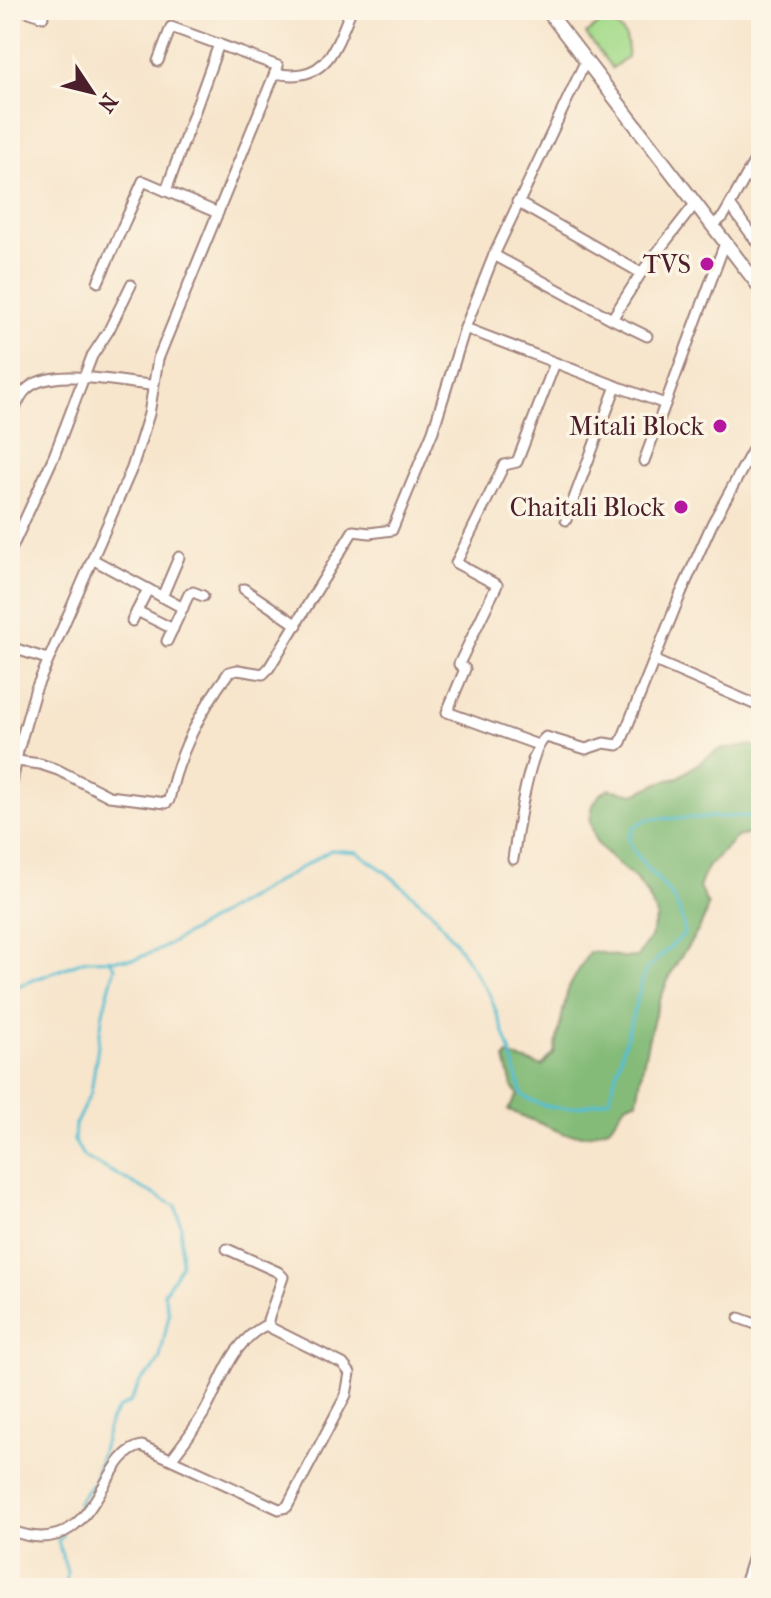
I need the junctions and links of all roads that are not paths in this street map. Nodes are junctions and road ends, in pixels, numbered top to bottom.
1 (24, 10) edge
2 (351, 10) edge
3 (550, 12) edge
4 (43, 17) dead end
5 (219, 44) junction
6 (586, 60) junction
7 (158, 61) dead end
8 (275, 73) junction
9 (761, 149) edge
10 (166, 191) junction
11 (517, 202) junction
12 (695, 204) junction
13 (730, 205) junction
14 (218, 213) junction
15 (712, 226) junction
16 (725, 243) junction
17 (761, 248) edge
18 (494, 255) junction
19 (641, 273) junction
20 (98, 282) dead end
21 (131, 285) dead end
22 (761, 289) edge
23 (612, 319) junction
24 (465, 328) junction
25 (647, 336) dead end
26 (555, 363) junction
27 (83, 377) junction
28 (152, 385) junction
29 (616, 386) junction
30 (665, 404) junction
31 (10, 417) edge
32 (761, 435) edge
33 (644, 461) dead end
34 (566, 520) dead end
35 (10, 552) edge
36 (179, 557) dead end
37 (94, 560) junction
38 (148, 589) junction
39 (244, 589) dead end
40 (203, 596) dead end
41 (162, 597) junction
42 (183, 608) junction
43 (137, 611) junction
44 (132, 621) dead end
45 (297, 625) junction
46 (173, 629) junction
47 (167, 641) dead end
48 (10, 647) edge
49 (47, 659) junction
50 (655, 661) junction
51 (761, 707) edge
52 (538, 745) junction
53 (17, 761) junction
54 (10, 795) edge
55 (513, 859) dead end
56 (227, 1249) dead end
57 (739, 1318) dead end
58 (268, 1324) junction
59 (761, 1326) edge
60 (172, 1458) junction
61 (10, 1530) edge
62 (761, 1531) edge
63 (743, 1588) edge

1 - 4 street
2 - 8 street
3 - 6 street
5 - 7 street
5 - 8 street
5 - 10 street
6 - 11 street
6 - 12 street
8 - 14 street
9 - 13 street
10 - 14 street
10 - 20 street
11 - 18 street
11 - 19 street
12 - 15 street
12 - 19 street
13 - 15 street
13 - 17 street
14 - 28 street
15 - 16 street
16 - 22 street
16 - 30 street
18 - 23 street
18 - 24 street
19 - 23 street
21 - 27 street
23 - 25 street
24 - 26 street
24 - 45 street
26 - 29 street
26 - 52 street
27 - 28 street
27 - 31 street
27 - 35 street
28 - 37 street
29 - 30 street
29 - 34 street
30 - 33 street
32 - 50 street
36 - 41 street
37 - 38 street
37 - 49 street
38 - 41 street
38 - 43 street
39 - 45 street
40 - 42 street
41 - 42 street
42 - 46 street
43 - 44 street
43 - 46 street
45 - 53 street
46 - 47 street
48 - 49 street
49 - 53 street
50 - 51 street
50 - 52 street
52 - 55 street
53 - 54 street
56 - 58 street
57 - 59 street
58 - 60 street
58 - 60 street
60 - 61 street
62 - 63 street

